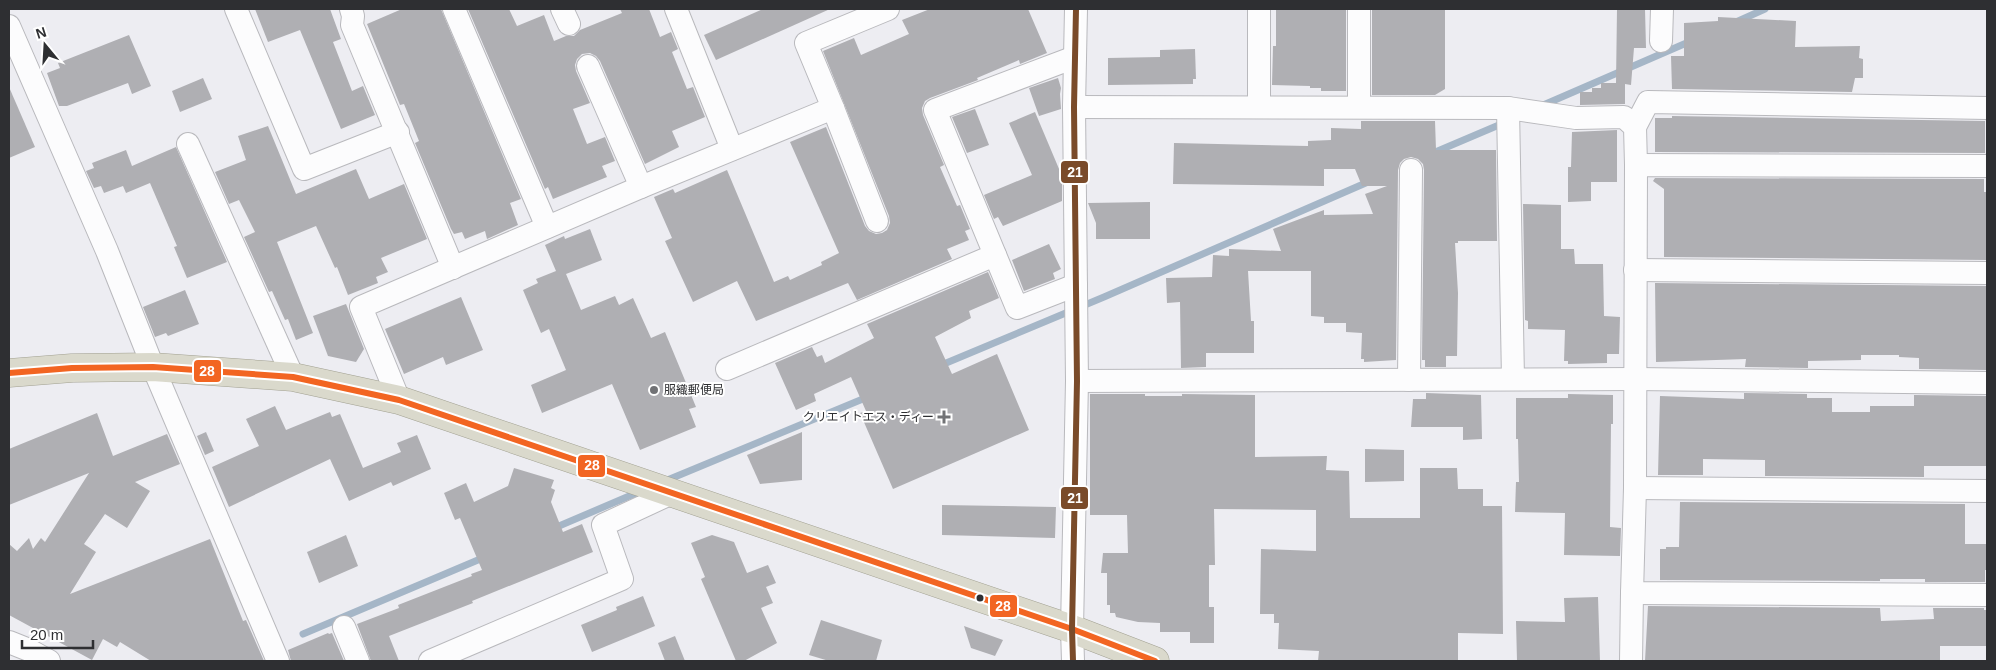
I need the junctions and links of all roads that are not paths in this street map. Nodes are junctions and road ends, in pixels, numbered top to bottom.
1 (236, 9) edge
2 (351, 9) edge
3 (454, 9) edge
4 (676, 9) edge
5 (888, 9) edge
6 (1076, 9) edge
7 (1260, 9) edge
8 (1359, 9) edge
9 (1662, 9) edge
10 (9, 26) edge
11 (1661, 41) dead end
12 (1075, 57) junction
13 (588, 66) dead end
14 (1074, 106) junction
15 (1259, 107) junction
16 (1360, 107) junction
17 (833, 108) junction
18 (1508, 108) junction
19 (1987, 108) edge
20 (1635, 127) junction
21 (398, 132) junction
22 (188, 144) dead end
23 (732, 148) junction
24 (1636, 165) junction
25 (1987, 166) edge
26 (1411, 170) dead end
27 (641, 187) junction
28 (877, 221) dead end
29 (547, 227) junction
30 (995, 255) junction
31 (453, 268) junction
32 (1635, 270) junction
33 (1987, 273) edge
34 (1076, 285) junction
35 (153, 367) junction
36 (727, 369) dead end
37 (9, 373) edge
38 (292, 377) junction
39 (1513, 379) junction
40 (1636, 379) junction
41 (1408, 380) junction
42 (1077, 381) junction
43 (1987, 383) edge
44 (399, 400) junction
45 (1635, 488) junction
46 (1987, 491) edge
47 (672, 493) junction
48 (1632, 593) junction
49 (1987, 595) edge
50 (344, 627) dead end
51 (1072, 629) junction
52 (9, 642) edge
53 (49, 661) edge
54 (278, 661) edge
55 (358, 661) edge
56 (430, 661) edge
57 (1073, 661) edge
58 (1155, 661) edge
59 (1631, 661) edge

1 - 21 street
2 - 21 street
3 - 29 street
4 - 23 street
5 - 17 street
6 - 12 street
7 - 15 street
8 - 16 street
9 - 11 street
10 - 35 street
12 - 14 street
12 - 30 street
13 - 27 street
14 - 15 street
14 - 34 street
15 - 16 street
16 - 18 street
17 - 23 street
17 - 28 street
18 - 20 street
18 - 39 street
19 - 20 street
20 - 24 street
21 - 31 street
22 - 38 street
23 - 27 street
24 - 25 street
24 - 32 street
26 - 41 street
27 - 29 street
29 - 31 street
30 - 34 street
30 - 36 street
31 - 44 street
32 - 33 street
32 - 40 street
34 - 42 street
35 - 37 highway
35 - 38 highway
35 - 54 street
38 - 44 highway
39 - 40 street
39 - 41 street
40 - 43 street
40 - 45 street
41 - 42 street
42 - 51 street
44 - 47 highway
45 - 46 street
45 - 48 street
47 - 51 highway
47 - 56 street
48 - 49 street
48 - 59 street
50 - 55 street
51 - 57 street
51 - 58 highway
52 - 53 street

